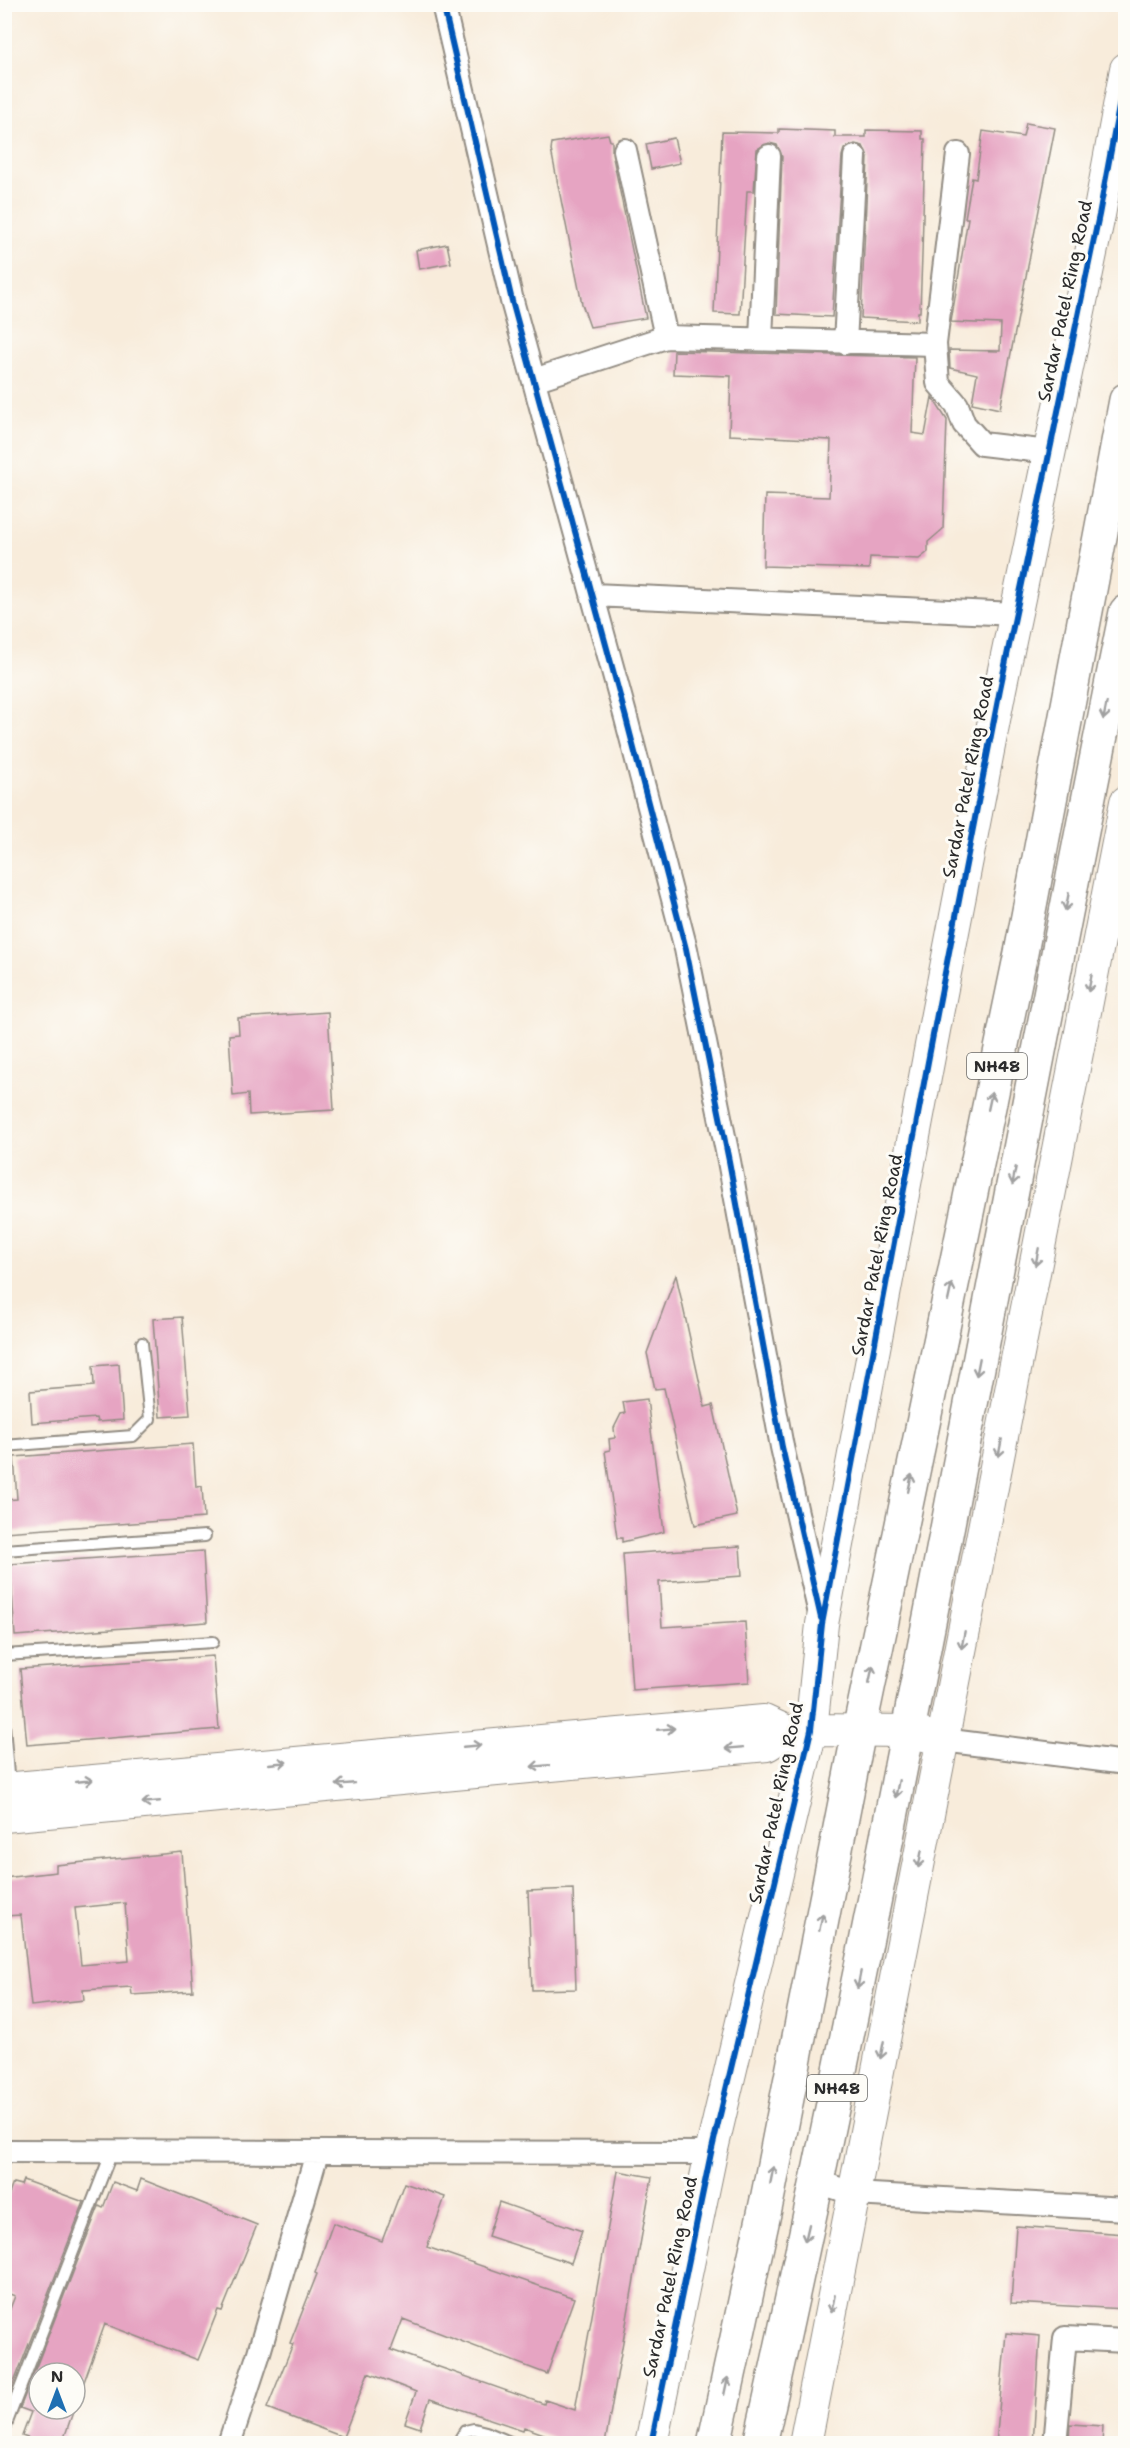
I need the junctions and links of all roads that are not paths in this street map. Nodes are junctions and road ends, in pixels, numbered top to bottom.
1 (444, 4) edge
2 (1125, 69) edge
3 (625, 150) dead end
4 (958, 154) dead end
5 (769, 156) dead end
6 (855, 157) dead end
7 (666, 337) junction
8 (761, 339) junction
9 (845, 342) junction
10 (935, 344) junction
11 (534, 380) junction
12 (1125, 400) edge
13 (1049, 452) junction
14 (593, 595) junction
15 (1125, 612) edge
16 (1016, 614) junction
17 (1125, 802) edge
18 (1000, 1050) junction
19 (1036, 1057) junction
20 (142, 1343) dead end
21 (4, 1446) edge
22 (205, 1536) dead end
23 (4, 1550) edge
24 (822, 1624) junction
25 (213, 1642) dead end
26 (4, 1655) edge
27 (4, 1725) edge
28 (800, 1731) junction
29 (859, 1731) junction
30 (908, 1731) junction
31 (944, 1740) junction
32 (1125, 1763) edge
33 (6, 1798) edge
34 (4, 2151) edge
35 (112, 2151) junction
36 (318, 2153) junction
37 (711, 2153) junction
38 (819, 2182) junction
39 (854, 2194) junction
40 (1125, 2209) edge
41 (1125, 2341) edge
42 (4, 2430) edge
43 (229, 2444) edge
44 (457, 2444) edge
45 (515, 2444) edge
46 (651, 2444) edge
47 (714, 2444) edge
48 (760, 2444) edge
49 (805, 2444) edge
50 (1055, 2444) edge

1 - 11 street
2 - 13 street, Sardar Patel Ring Road
3 - 7 street
4 - 10 street
5 - 8 street
6 - 9 street
7 - 8 street
7 - 11 street
8 - 9 street
9 - 10 street
10 - 13 street
11 - 14 street
12 - 18 highway, NH48
13 - 16 street, Sardar Patel Ring Road
14 - 16 street
14 - 24 street
15 -> 19 highway, NH48
16 - 24 street, Sardar Patel Ring Road
17 -> 31 street
18 - 19 highway
29 -> 18 highway, NH48
19 -> 30 highway, NH48
20 - 21 lane
22 - 23 lane
24 - 28 street, Sardar Patel Ring Road
25 - 26 lane
27 - 33 lane
28 - 29 street
28 - 33 street
28 - 37 street, Sardar Patel Ring Road
29 - 30 street
47 -> 29 highway, NH48
30 - 31 street
30 -> 38 highway, NH48
31 - 32 street
31 -> 39 street
34 - 35 street
35 - 36 street
35 - 42 lane
36 - 37 street
36 - 43 street
37 - 46 street, Sardar Patel Ring Road
38 - 39 street
38 -> 48 highway, NH48
39 - 40 street
39 -> 49 street
41 - 50 street
44 - 45 lane

